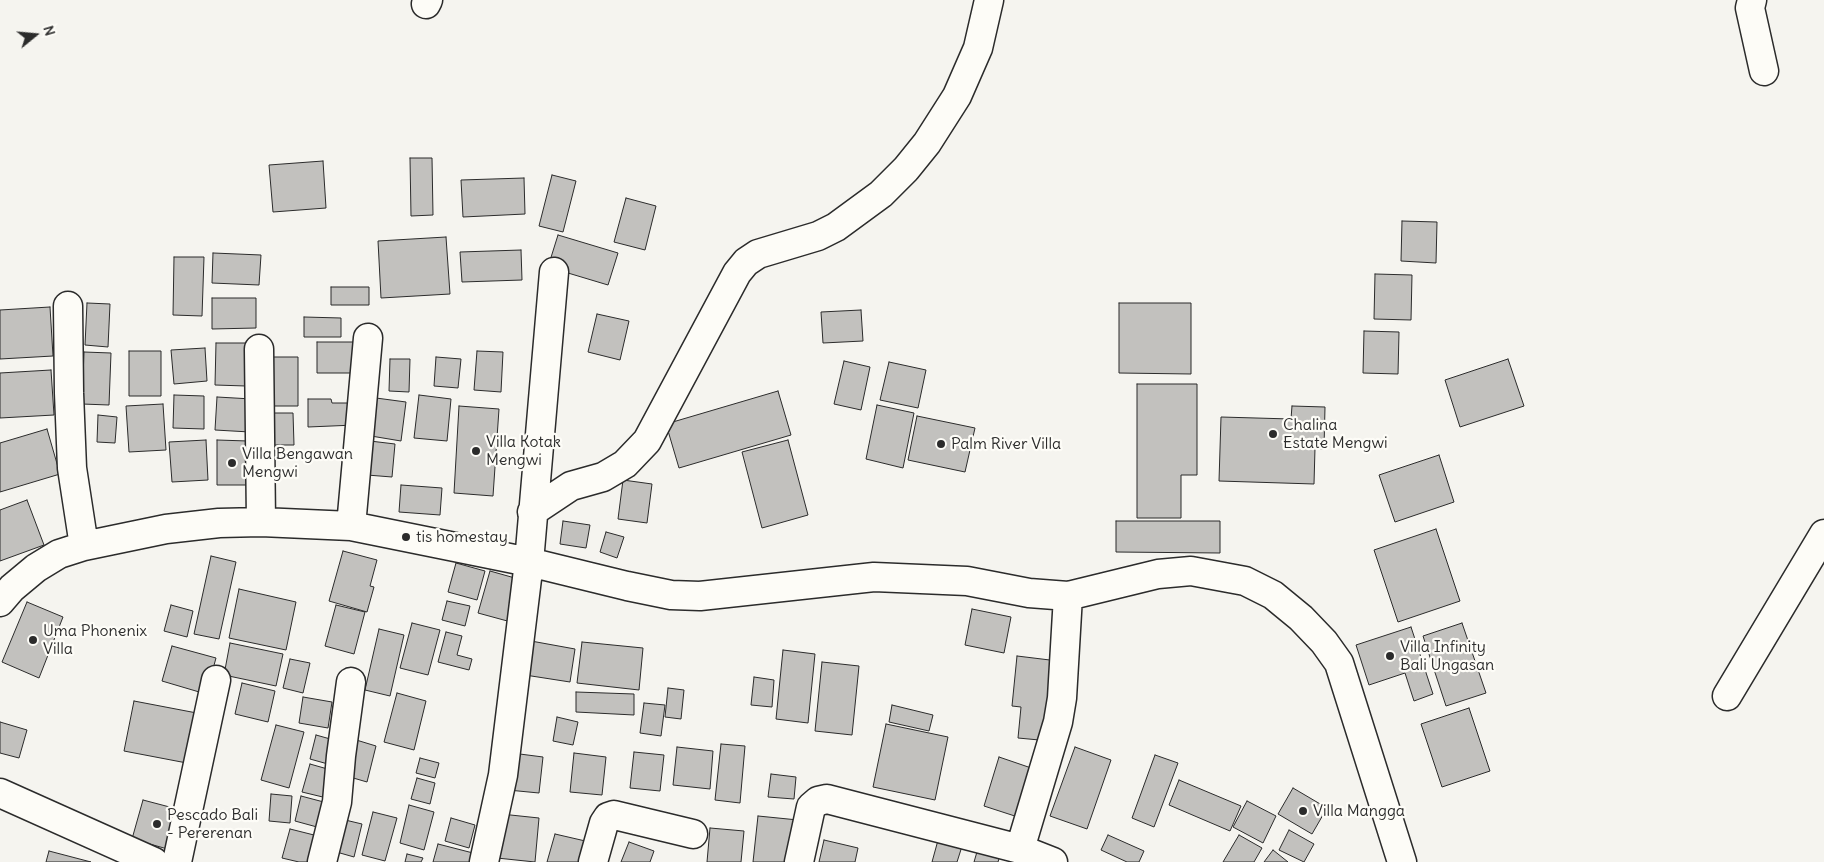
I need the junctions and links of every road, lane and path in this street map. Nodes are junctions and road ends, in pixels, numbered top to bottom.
1 (989, 0) edge
2 (1752, 0) edge
3 (1764, 71) dead end
4 (554, 272) dead end
5 (68, 306) dead end
6 (368, 338) dead end
7 (259, 349) dead end
8 (532, 512) junction
9 (261, 522) junction
10 (351, 526) junction
11 (1824, 534) edge
12 (84, 546) junction
13 (529, 562) junction
14 (1068, 596) junction
15 (0, 602) edge
16 (216, 680) dead end
17 (351, 682) dead end
18 (1727, 696) dead end
19 (0, 793) edge
20 (693, 834) dead end
21 (1020, 849) junction
22 (154, 862) edge
23 (177, 862) edge
24 (322, 862) edge
25 (484, 862) edge
26 (593, 862) edge
27 (798, 862) edge
28 (1053, 862) edge
29 (1402, 862) edge

1 - 8 street
2 - 3 street
4 - 8 street
5 - 12 street
6 - 10 street
7 - 9 street
8 - 13 street
9 - 10 street
9 - 12 street
10 - 13 street
11 - 18 street
12 - 15 street
13 - 14 street
13 - 25 street
14 - 21 street
14 - 29 street
16 - 23 street
17 - 24 street
19 - 22 street
20 - 26 street
21 - 27 street
21 - 28 street

